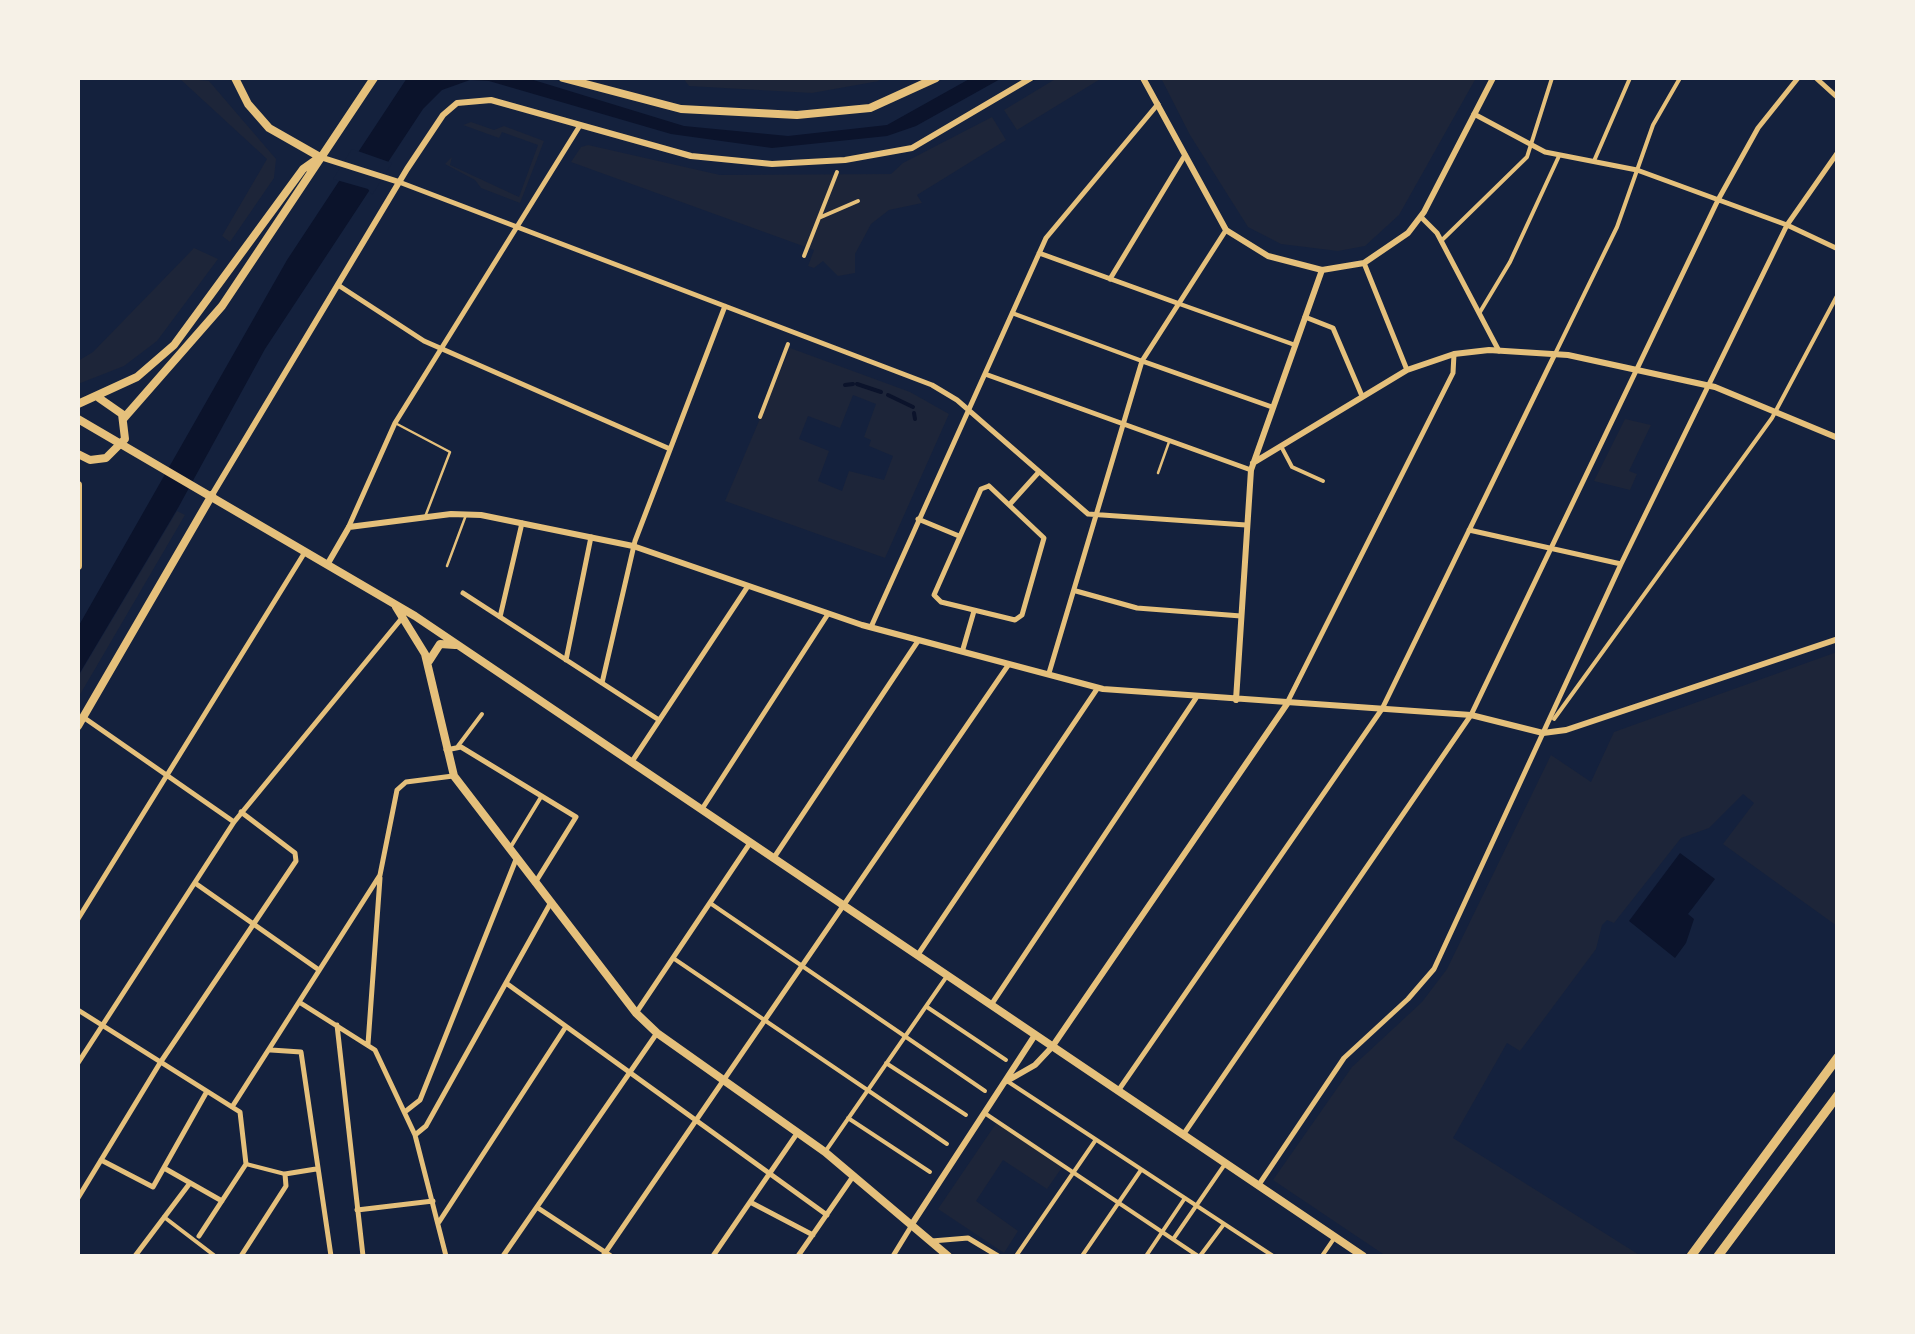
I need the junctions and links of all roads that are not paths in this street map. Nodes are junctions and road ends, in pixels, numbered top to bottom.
1 (235, 78) edge
2 (374, 78) edge
3 (563, 78) edge
4 (1031, 78) edge
5 (1143, 78) edge
6 (1493, 78) edge
7 (1552, 78) edge
8 (1630, 78) edge
9 (1680, 78) edge
10 (1798, 78) edge
11 (1816, 78) edge
12 (930, 79) edge
13 (1838, 98) edge
14 (1158, 104) junction
15 (1474, 114) junction
16 (579, 127) junction
17 (1532, 147) junction
18 (1838, 152) edge
19 (1184, 155) junction
20 (1559, 155) junction
21 (320, 157) junction
22 (1594, 161) junction
23 (1637, 170) junction
24 (837, 172) dead end
25 (398, 182) junction
26 (1718, 200) junction
27 (858, 201) dead end
28 (821, 216) junction
29 (1421, 216) junction
30 (1787, 224) junction
31 (516, 228) junction
32 (1226, 230) junction
33 (1441, 241) junction
34 (1838, 249) edge
35 (805, 252) dead end
36 (1039, 252) junction
37 (1364, 262) junction
38 (1322, 270) junction
39 (1110, 279) junction
40 (336, 284) junction
41 (1838, 294) edge
42 (1177, 303) junction
43 (725, 306) junction
44 (1480, 312) junction
45 (1012, 313) junction
46 (1304, 318) junction
47 (788, 344) dead end
48 (1294, 345) junction
49 (441, 348) junction
50 (1499, 350) junction
51 (1454, 354) junction
52 (1555, 354) junction
53 (1142, 362) junction
54 (1408, 370) junction
55 (1638, 372) junction
56 (985, 374) junction
57 (1708, 387) junction
58 (1362, 396) junction
59 (95, 398) junction
60 (78, 404) edge
61 (1272, 407) junction
62 (1777, 409) junction
63 (968, 410) junction
64 (760, 417) dead end
65 (124, 418) junction
66 (78, 419) edge
67 (395, 423) junction
68 (1123, 425) junction
69 (1838, 438) edge
70 (1169, 441) junction
71 (1280, 443) junction
72 (123, 444) junction
73 (670, 449) junction
74 (78, 454) edge
75 (1252, 467) junction
76 (1038, 473) junction
77 (1158, 473) dead end
78 (1324, 481) dead end
79 (78, 485) edge
80 (212, 495) junction
81 (1010, 505) junction
82 (467, 514) junction
83 (1096, 516) junction
84 (424, 518) junction
85 (918, 518) junction
86 (522, 523) junction
87 (1246, 525) junction
88 (349, 527) junction
89 (1469, 530) junction
90 (959, 536) junction
91 (591, 537) junction
92 (633, 546) junction
93 (1553, 550) junction
94 (305, 552) junction
95 (1620, 564) junction
96 (327, 565) junction
97 (78, 566) edge
98 (446, 566) dead end
99 (749, 586) junction
100 (1076, 591) junction
101 (463, 593) dead end
102 (396, 607) junction
103 (974, 611) junction
104 (828, 614) junction
105 (1241, 616) junction
106 (500, 617) junction
107 (402, 618) junction
108 (871, 627) junction
109 (919, 639) junction
110 (1838, 639) edge
111 (459, 646) junction
112 (964, 649) junction
113 (566, 660) junction
114 (1010, 662) junction
115 (428, 663) junction
116 (1049, 674) junction
117 (602, 683) junction
118 (1097, 688) junction
119 (1196, 698) junction
120 (1236, 700) junction
121 (1288, 703) junction
122 (1382, 709) junction
123 (482, 714) dead end
124 (1470, 715) junction
125 (83, 717) junction
126 (1554, 719) dead end
127 (660, 720) junction
128 (78, 726) edge
129 (1543, 733) junction
130 (458, 746) junction
131 (446, 750) junction
132 (631, 763) junction
133 (454, 776) junction
134 (169, 778) junction
135 (541, 796) junction
136 (701, 810) junction
137 (241, 812) junction
138 (234, 822) junction
139 (750, 843) junction
140 (510, 848) junction
141 (516, 858) junction
142 (773, 859) junction
143 (380, 874) junction
144 (195, 883) junction
145 (535, 883) junction
146 (710, 903) junction
147 (550, 904) junction
148 (846, 908) junction
149 (78, 919) edge
150 (256, 926) junction
151 (918, 956) junction
152 (673, 958) junction
153 (805, 967) junction
154 (319, 970) junction
155 (947, 976) junction
156 (506, 983) junction
157 (299, 1002) junction
158 (991, 1005) junction
159 (926, 1006) junction
160 (78, 1010) edge
161 (636, 1013) junction
162 (767, 1022) junction
163 (102, 1026) junction
164 (337, 1026) junction
165 (565, 1028) junction
166 (657, 1033) junction
167 (905, 1036) junction
168 (1036, 1036) junction
169 (368, 1044) junction
170 (1052, 1047) junction
171 (269, 1050) junction
172 (1838, 1057) edge
173 (1006, 1060) dead end
174 (78, 1063) edge
175 (160, 1063) junction
176 (886, 1063) junction
177 (628, 1074) junction
178 (1007, 1081) junction
179 (726, 1082) junction
180 (868, 1090) junction
181 (985, 1091) dead end
182 (1118, 1091) junction
183 (207, 1092) junction
184 (1838, 1095) edge
185 (232, 1107) junction
186 (406, 1110) junction
187 (966, 1114) dead end
188 (985, 1114) junction
189 (848, 1118) junction
190 (696, 1122) junction
191 (798, 1132) junction
192 (415, 1135) junction
193 (1183, 1135) junction
194 (1096, 1139) junction
195 (947, 1144) dead end
196 (825, 1152) junction
197 (101, 1160) junction
198 (246, 1164) junction
199 (1224, 1164) junction
200 (164, 1168) junction
201 (317, 1169) junction
202 (1142, 1169) junction
203 (930, 1172) dead end
204 (1074, 1173) junction
205 (285, 1174) junction
206 (769, 1175) junction
207 (854, 1176) junction
208 (190, 1182) junction
209 (1258, 1186) junction
210 (78, 1198) edge
211 (1185, 1198) junction
212 (222, 1201) junction
213 (433, 1201) junction
214 (750, 1202) junction
215 (1118, 1202) junction
216 (1197, 1206) junction
217 (538, 1207) junction
218 (357, 1210) junction
219 (827, 1215) junction
220 (164, 1216) junction
221 (439, 1222) junction
222 (912, 1224) junction
223 (1224, 1224) junction
224 (1162, 1232) junction
225 (813, 1236) junction
226 (1335, 1237) junction
227 (197, 1239) junction
228 (1173, 1240) junction
229 (929, 1241) junction
230 (606, 1255) edge
231 (134, 1256) edge
232 (215, 1256) edge
233 (241, 1256) edge
234 (330, 1256) edge
235 (364, 1256) edge
236 (446, 1256) edge
237 (502, 1256) edge
238 (713, 1256) edge
239 (798, 1256) edge
240 (893, 1256) edge
241 (948, 1256) edge
242 (998, 1256) edge
243 (1016, 1256) edge
244 (1082, 1256) edge
245 (1146, 1256) edge
246 (1199, 1256) edge
247 (1273, 1256) edge
248 (1322, 1256) edge
249 (1363, 1256) edge
250 (1691, 1256) edge
251 (1718, 1256) edge

1 - 21 main road
2 - 21 main road
3 - 12 main road
4 - 16 street
5 - 14 street
6 - 15 street
7 - 17 street
8 - 22 street
9 - 23 street
10 - 26 street
11 - 13 street
14 - 19 street
14 - 36 street
15 - 17 street
15 - 29 street
16 - 25 street
16 - 31 street
17 - 20 street
17 - 33 street
18 - 30 street
19 - 32 street
19 - 39 street
20 - 22 street
20 - 44 street
21 - 25 street
21 - 59 main road
21 - 65 main road
22 - 23 street
23 - 26 street
23 - 52 street
24 - 28 street
25 - 31 street
25 - 40 street
26 - 30 street
26 - 55 street
27 - 28 street
28 - 35 street
29 - 33 street
29 - 37 street
30 - 34 street
30 - 57 street
31 - 43 street
31 - 49 street
32 - 38 street
32 - 42 street
33 - 44 street
36 - 39 street
36 - 45 street
37 - 38 street
37 - 54 street
38 - 46 street
39 - 42 street
40 - 49 street
40 - 80 street
41 - 62 street
42 - 48 street
42 - 53 street
43 - 63 street
43 - 73 street
44 - 50 street
45 - 53 street
45 - 56 street
46 - 48 street
46 - 58 street
47 - 64 street
48 - 61 street
49 - 67 street
49 - 73 street
50 - 51 street
50 - 52 street
51 - 54 street
51 - 121 street
52 - 55 street
52 - 89 street
53 - 61 street
53 - 68 street
54 - 58 street
55 - 57 street
55 - 93 street
56 - 63 street
56 - 68 street
57 - 62 street
57 - 95 street
58 - 71 street
59 - 60 main road
59 - 65 main road
61 - 75 street
62 - 69 street
62 - 126 street
63 - 76 street
63 - 85 street
65 - 72 main road
66 - 72 main road
67 - 84 lane
67 - 88 street
68 - 70 street
68 - 83 street
70 - 75 street
70 - 77 lane
71 - 75 street
71 - 78 street
72 - 74 main road
72 - 80 main road
73 - 92 street
75 - 87 street
76 - 81 street
76 - 83 street
79 - 97 main road
80 - 94 main road
80 - 125 main road
81 - 90 street
81 - 103 street
82 - 84 street
82 - 86 street
82 - 98 lane
83 - 87 street
83 - 100 street
84 - 88 street
85 - 90 street
85 - 108 street
86 - 91 street
86 - 106 street
87 - 105 street
88 - 96 street
89 - 93 street
89 - 122 street
90 - 103 street
91 - 92 street
91 - 113 street
92 - 99 street
92 - 117 street
93 - 95 street
93 - 124 street
94 - 96 main road
94 - 134 street
95 - 129 street
96 - 102 main road
99 - 104 street
99 - 127 street
100 - 105 street
100 - 116 street
101 - 106 street
102 - 107 main road
102 - 111 main road
103 - 112 street
104 - 108 street
104 - 136 street
105 - 120 street
106 - 113 street
107 - 115 main road
107 - 137 street
108 - 109 street
109 - 112 street
109 - 142 street
110 - 129 street
111 - 115 main road
111 - 132 main road
112 - 114 street
113 - 117 street
114 - 116 street
114 - 148 street
115 - 131 main road
116 - 118 street
117 - 127 street
118 - 119 street
118 - 151 street
119 - 120 street
119 - 158 street
120 - 121 street
121 - 122 street
121 - 170 street
122 - 124 street
122 - 182 street
123 - 130 street
124 - 129 street
124 - 193 street
125 - 128 main road
125 - 134 street
127 - 132 street
129 - 209 street
130 - 131 street
130 - 135 street
131 - 133 main road
132 - 136 main road
133 - 140 main road
133 - 143 street
134 - 138 street
134 - 149 street
135 - 140 street
135 - 145 street
136 - 139 main road
137 - 138 street
137 - 150 street
138 - 144 street
139 - 142 main road
139 - 146 street
140 - 141 main road
141 - 145 main road
141 - 186 street
142 - 148 main road
143 - 154 street
143 - 169 street
144 - 150 street
144 - 163 street
145 - 147 main road
146 - 152 street
146 - 153 street
147 - 156 street
147 - 161 main road
148 - 151 main road
148 - 153 street
150 - 154 street
150 - 175 street
151 - 155 main road
152 - 161 street
152 - 162 street
153 - 162 street
153 - 167 street
154 - 157 street
155 - 158 main road
155 - 159 street
156 - 165 street
156 - 192 street
157 - 164 street
157 - 171 street
158 - 168 main road
159 - 167 street
159 - 173 street
160 - 163 street
161 - 166 main road
162 - 179 street
162 - 180 street
163 - 174 street
163 - 175 street
164 - 169 street
164 - 218 street
165 - 177 street
165 - 221 street
166 - 177 street
166 - 179 main road
167 - 176 street
167 - 181 street
168 - 170 main road
168 - 178 street
169 - 186 street
170 - 178 street
170 - 182 main road
171 - 185 street
171 - 201 street
172 - 250 highway
175 - 183 street
175 - 197 street
176 - 180 street
176 - 187 street
177 - 190 street
177 - 217 street
178 - 188 street
178 - 194 street
179 - 190 street
179 - 191 main road
180 - 189 street
180 - 195 street
182 - 193 main road
183 - 185 street
183 - 200 street
184 - 251 highway
185 - 198 street
186 - 192 street
188 - 204 street
188 - 222 street
189 - 196 street
189 - 203 street
190 - 206 street
190 - 230 street
191 - 196 main road
191 - 206 street
192 - 213 street
193 - 199 main road
194 - 202 street
194 - 204 street
196 - 207 main road
197 - 200 street
197 - 210 street
198 - 205 street
198 - 212 street
199 - 209 main road
199 - 216 street
200 - 208 street
201 - 205 street
201 - 234 street
202 - 211 street
202 - 215 street
204 - 215 street
204 - 243 street
205 - 233 street
206 - 214 street
206 - 219 street
207 - 219 street
207 - 222 main road
208 - 212 street
208 - 220 street
209 - 226 main road
211 - 216 street
211 - 224 street
212 - 227 street
213 - 218 street
213 - 221 street
214 - 225 street
214 - 238 street
215 - 224 street
215 - 244 street
216 - 223 street
216 - 228 street
217 - 230 street
217 - 237 street
218 - 235 street
219 - 225 street
220 - 227 street
220 - 231 street
221 - 236 street
222 - 229 main road
222 - 240 street
223 - 246 street
223 - 247 street
224 - 228 street
224 - 245 street
225 - 239 street
226 - 248 street
226 - 249 main road
227 - 232 street
228 - 246 street
229 - 241 main road
229 - 242 street

